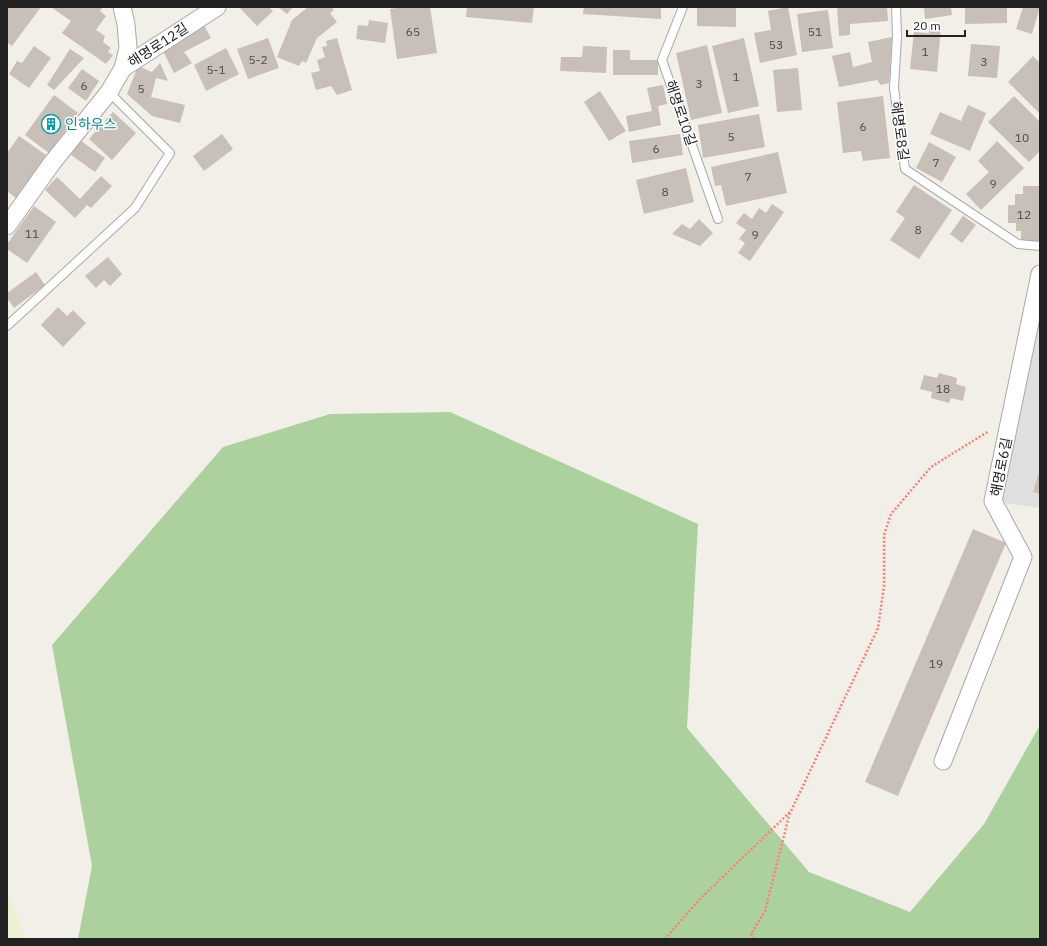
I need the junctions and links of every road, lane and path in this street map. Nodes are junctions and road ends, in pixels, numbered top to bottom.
1 (122, 7) edge
2 (218, 7) edge
3 (683, 7) edge
4 (896, 7) edge
5 (123, 68) junction
6 (109, 92) junction
7 (718, 219) dead end
8 (7, 226) edge
9 (1040, 246) edge
10 (1040, 274) edge
11 (7, 326) edge
12 (1010, 418) junction
13 (943, 761) dead end
14 (790, 811) junction
15 (666, 939) edge
16 (754, 939) edge

1 - 5 street
2 - 5 street, 해명로12길
3 - 7 lane, 해명로10길
4 - 9 lane, 해명로8길
5 - 6 street, 해명로12길
6 - 8 street, 해명로12길
6 - 11 lane
10 - 12 street, 해명로6길
12 - 13 street, 해명로6길
12 - 14 path
14 - 15 path
14 - 16 path

